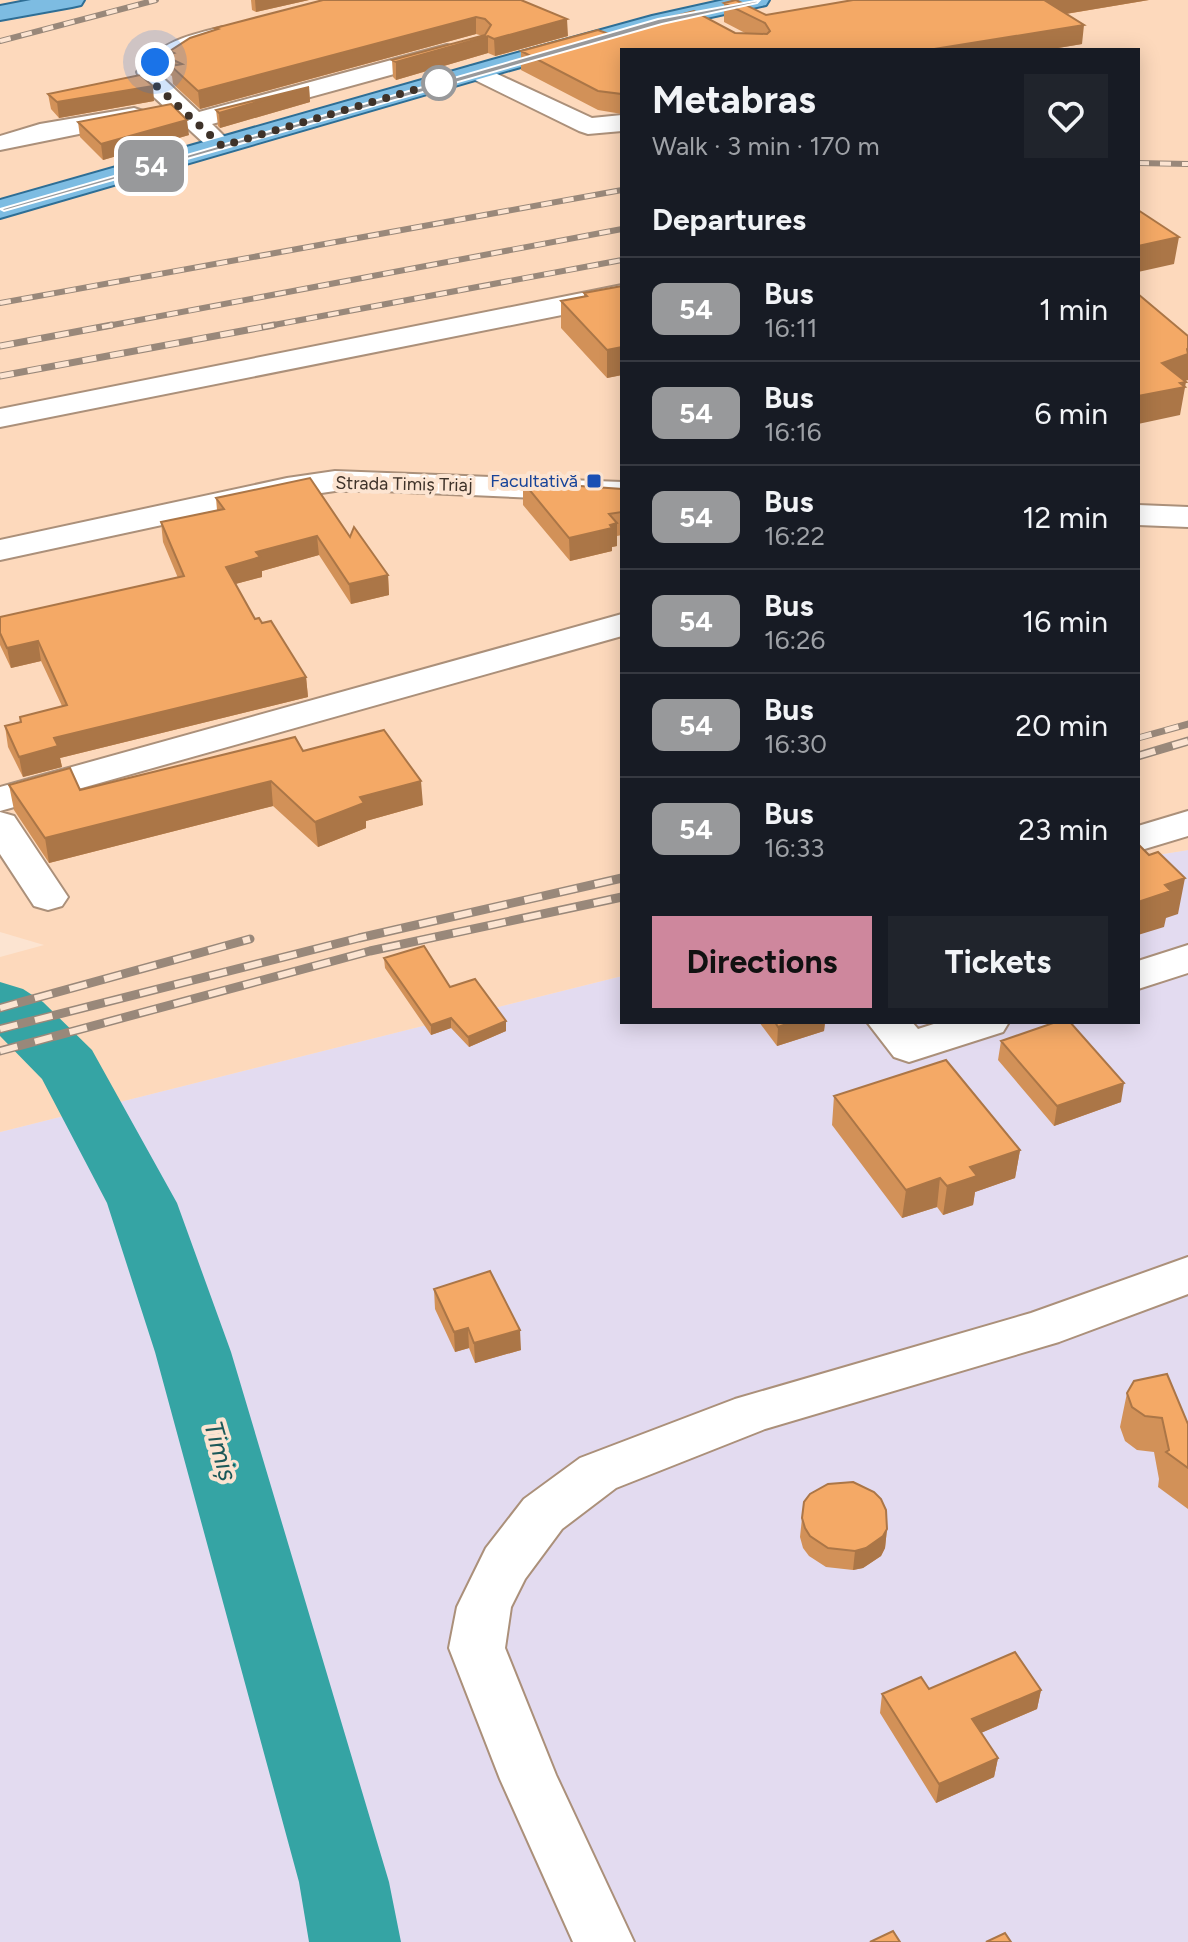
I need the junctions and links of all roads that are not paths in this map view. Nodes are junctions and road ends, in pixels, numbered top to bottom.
1 (72, 0) edge
2 (757, 0) edge
3 (19, 7) edge
4 (689, 15) junction
5 (247, 27) edge
6 (715, 29) edge
7 (477, 44) edge
8 (478, 72) junction
9 (186, 114) junction
10 (620, 123) edge
11 (5, 143) dead end
12 (222, 146) junction
13 (0, 209) edge
14 (620, 294) edge
15 (0, 418) edge
16 (620, 492) edge
17 (1140, 515) edge
18 (1188, 517) edge
19 (0, 550) edge
20 (620, 626) edge
21 (0, 799) edge
22 (0, 824) edge
23 (1161, 832) edge
24 (1188, 861) edge
25 (48, 897) dead end
26 (1188, 959) edge
27 (1140, 974) edge
28 (890, 1024) edge
29 (982, 1024) edge
30 (1188, 1275) edge
31 (604, 1942) edge

1 - 3 main road
2 - 4 main road
4 - 6 street
4 - 8 main road
5 - 9 street
7 - 9 street
8 - 10 street
8 - 12 main road
9 - 11 street
9 - 12 street
12 - 13 main road
14 - 15 street
16 - 19 street, Strada Timiș Triaj
17 - 18 street
20 - 21 street
22 - 25 street
23 - 24 street
26 - 27 street
28 - 29 street
30 - 31 street

